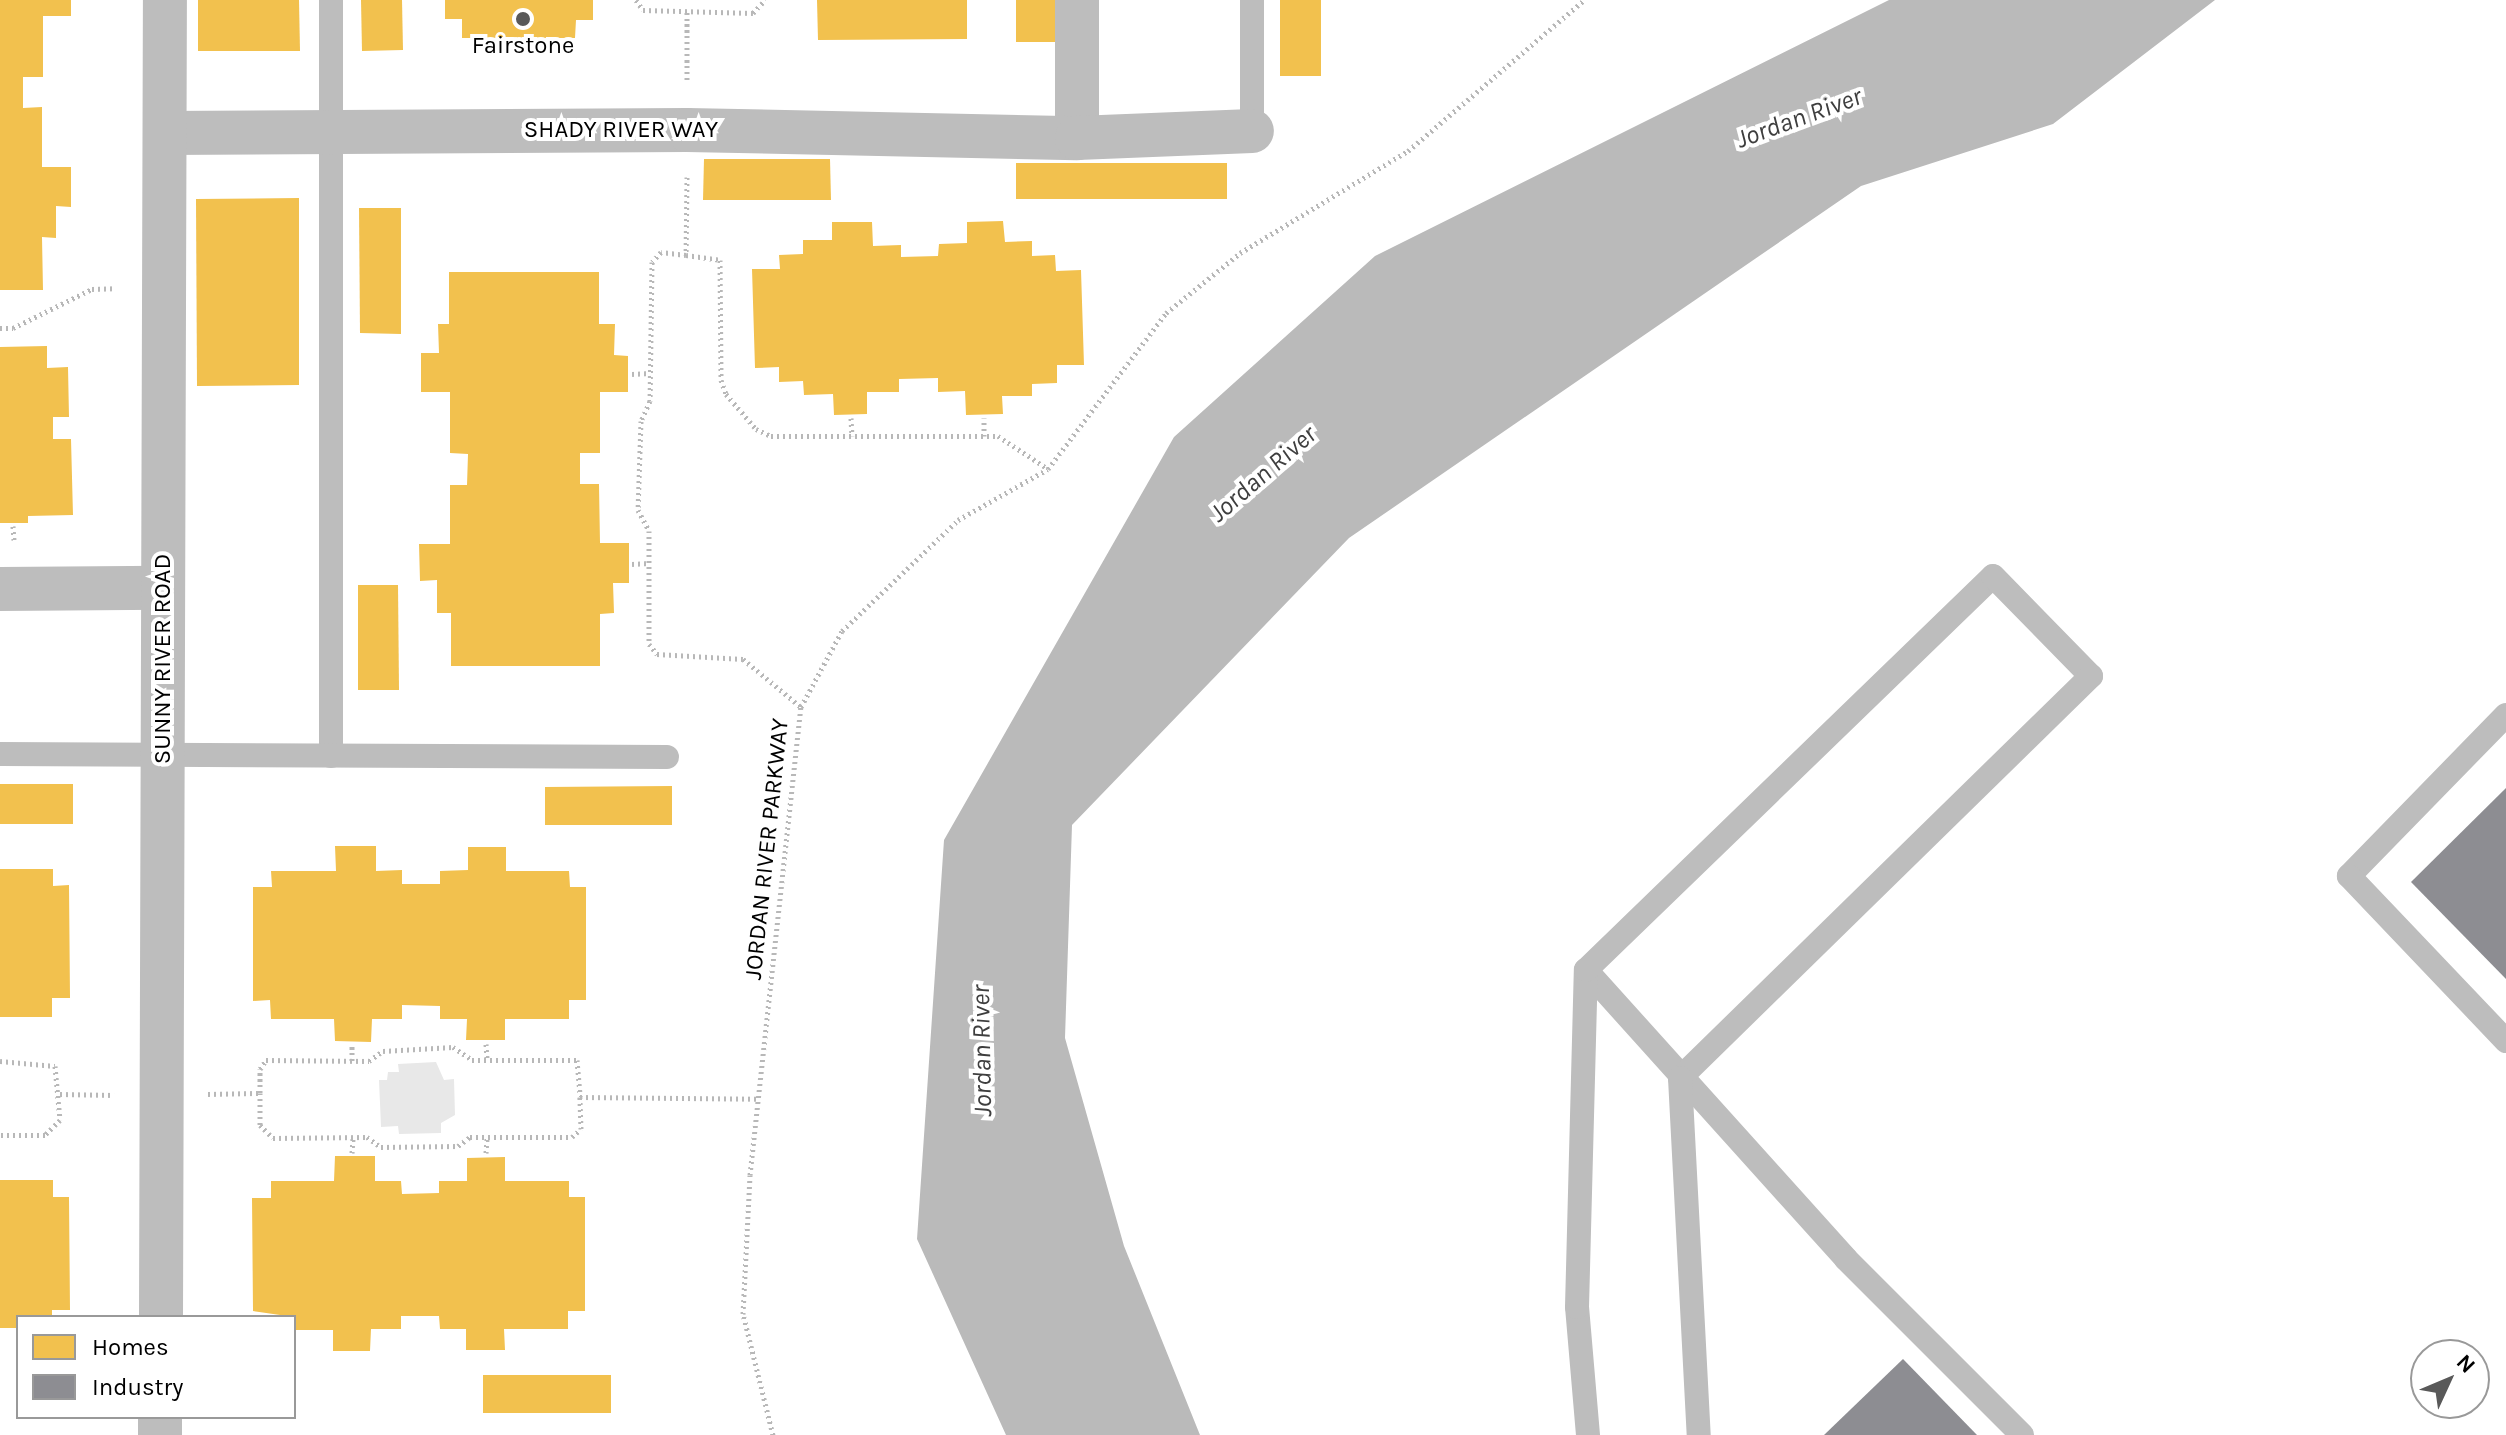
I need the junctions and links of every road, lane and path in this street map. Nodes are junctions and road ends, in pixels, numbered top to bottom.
1 (165, 0) edge
2 (331, 0) edge
3 (636, 0) edge
4 (765, 0) edge
5 (1077, 0) edge
6 (1252, 0) edge
7 (1584, 0) edge
8 (687, 12) junction
9 (331, 130) junction
10 (687, 130) junction
11 (1252, 131) joint
12 (165, 133) junction
13 (1077, 138) junction
14 (686, 255) junction
15 (164, 288) junction
16 (0, 328) edge
17 (650, 373) junction
18 (632, 374) dead end
19 (851, 418) dead end
20 (984, 418) dead end
21 (852, 436) junction
22 (984, 436) junction
23 (1048, 469) junction
24 (649, 563) junction
25 (632, 564) dead end
26 (163, 588) junction
27 (0, 589) edge
28 (801, 707) junction
29 (2506, 715) edge
30 (0, 754) edge
31 (163, 754) junction
32 (331, 756) junction
33 (667, 757) dead end
34 (1586, 970) junction
35 (2506, 1041) edge
36 (352, 1044) dead end
37 (486, 1044) dead end
38 (487, 1059) junction
39 (0, 1061) edge
40 (352, 1061) junction
41 (1680, 1078) junction
42 (260, 1093) junction
43 (60, 1094) junction
44 (161, 1096) junction
45 (580, 1097) junction
46 (758, 1099) junction
47 (0, 1135) edge
48 (487, 1137) junction
49 (353, 1138) junction
50 (352, 1153) dead end
51 (486, 1153) dead end
52 (161, 1315) edge
53 (773, 1435) edge
54 (1588, 1435) edge
55 (1699, 1435) edge
56 (2022, 1435) edge

1 - 12 street, SUNNY RIVER ROAD
2 - 9 lane
3 - 8 path
4 - 8 path
5 - 13 street
6 - 11 lane
7 - 23 path, JORDAN RIVER PARKWAY
8 - 10 path
9 - 10 street, SHADY RIVER WAY
9 - 12 street, SHADY RIVER WAY
9 - 32 lane
10 - 13 street, SHADY RIVER WAY
10 - 14 path
11 - 13 street, SHADY RIVER WAY
12 - 15 street, SUNNY RIVER ROAD
14 - 17 path
14 - 21 path
15 - 16 path
15 - 26 street, SUNNY RIVER ROAD
17 - 18 path
17 - 24 path
19 - 21 path
20 - 22 path
21 - 22 path
22 - 23 path
23 - 28 path, JORDAN RIVER PARKWAY
24 - 25 path
24 - 28 path
26 - 27 street
26 - 31 street, SUNNY RIVER ROAD
28 - 46 path, JORDAN RIVER PARKWAY
29 - 35 lane
30 - 31 lane
31 - 32 lane
31 - 44 street, SUNNY RIVER ROAD
32 - 33 lane
34 - 41 lane
34 - 41 lane
34 - 54 lane
36 - 40 path
37 - 38 path
38 - 40 path
38 - 45 path
39 - 43 path
40 - 42 path
41 - 55 lane
41 - 56 lane
42 - 44 path
42 - 49 path
43 - 44 path
43 - 47 path
44 - 52 street, SUNNY RIVER ROAD
45 - 46 path
45 - 48 path
46 - 53 path, JORDAN RIVER PARKWAY
48 - 49 path
48 - 51 path
49 - 50 path

